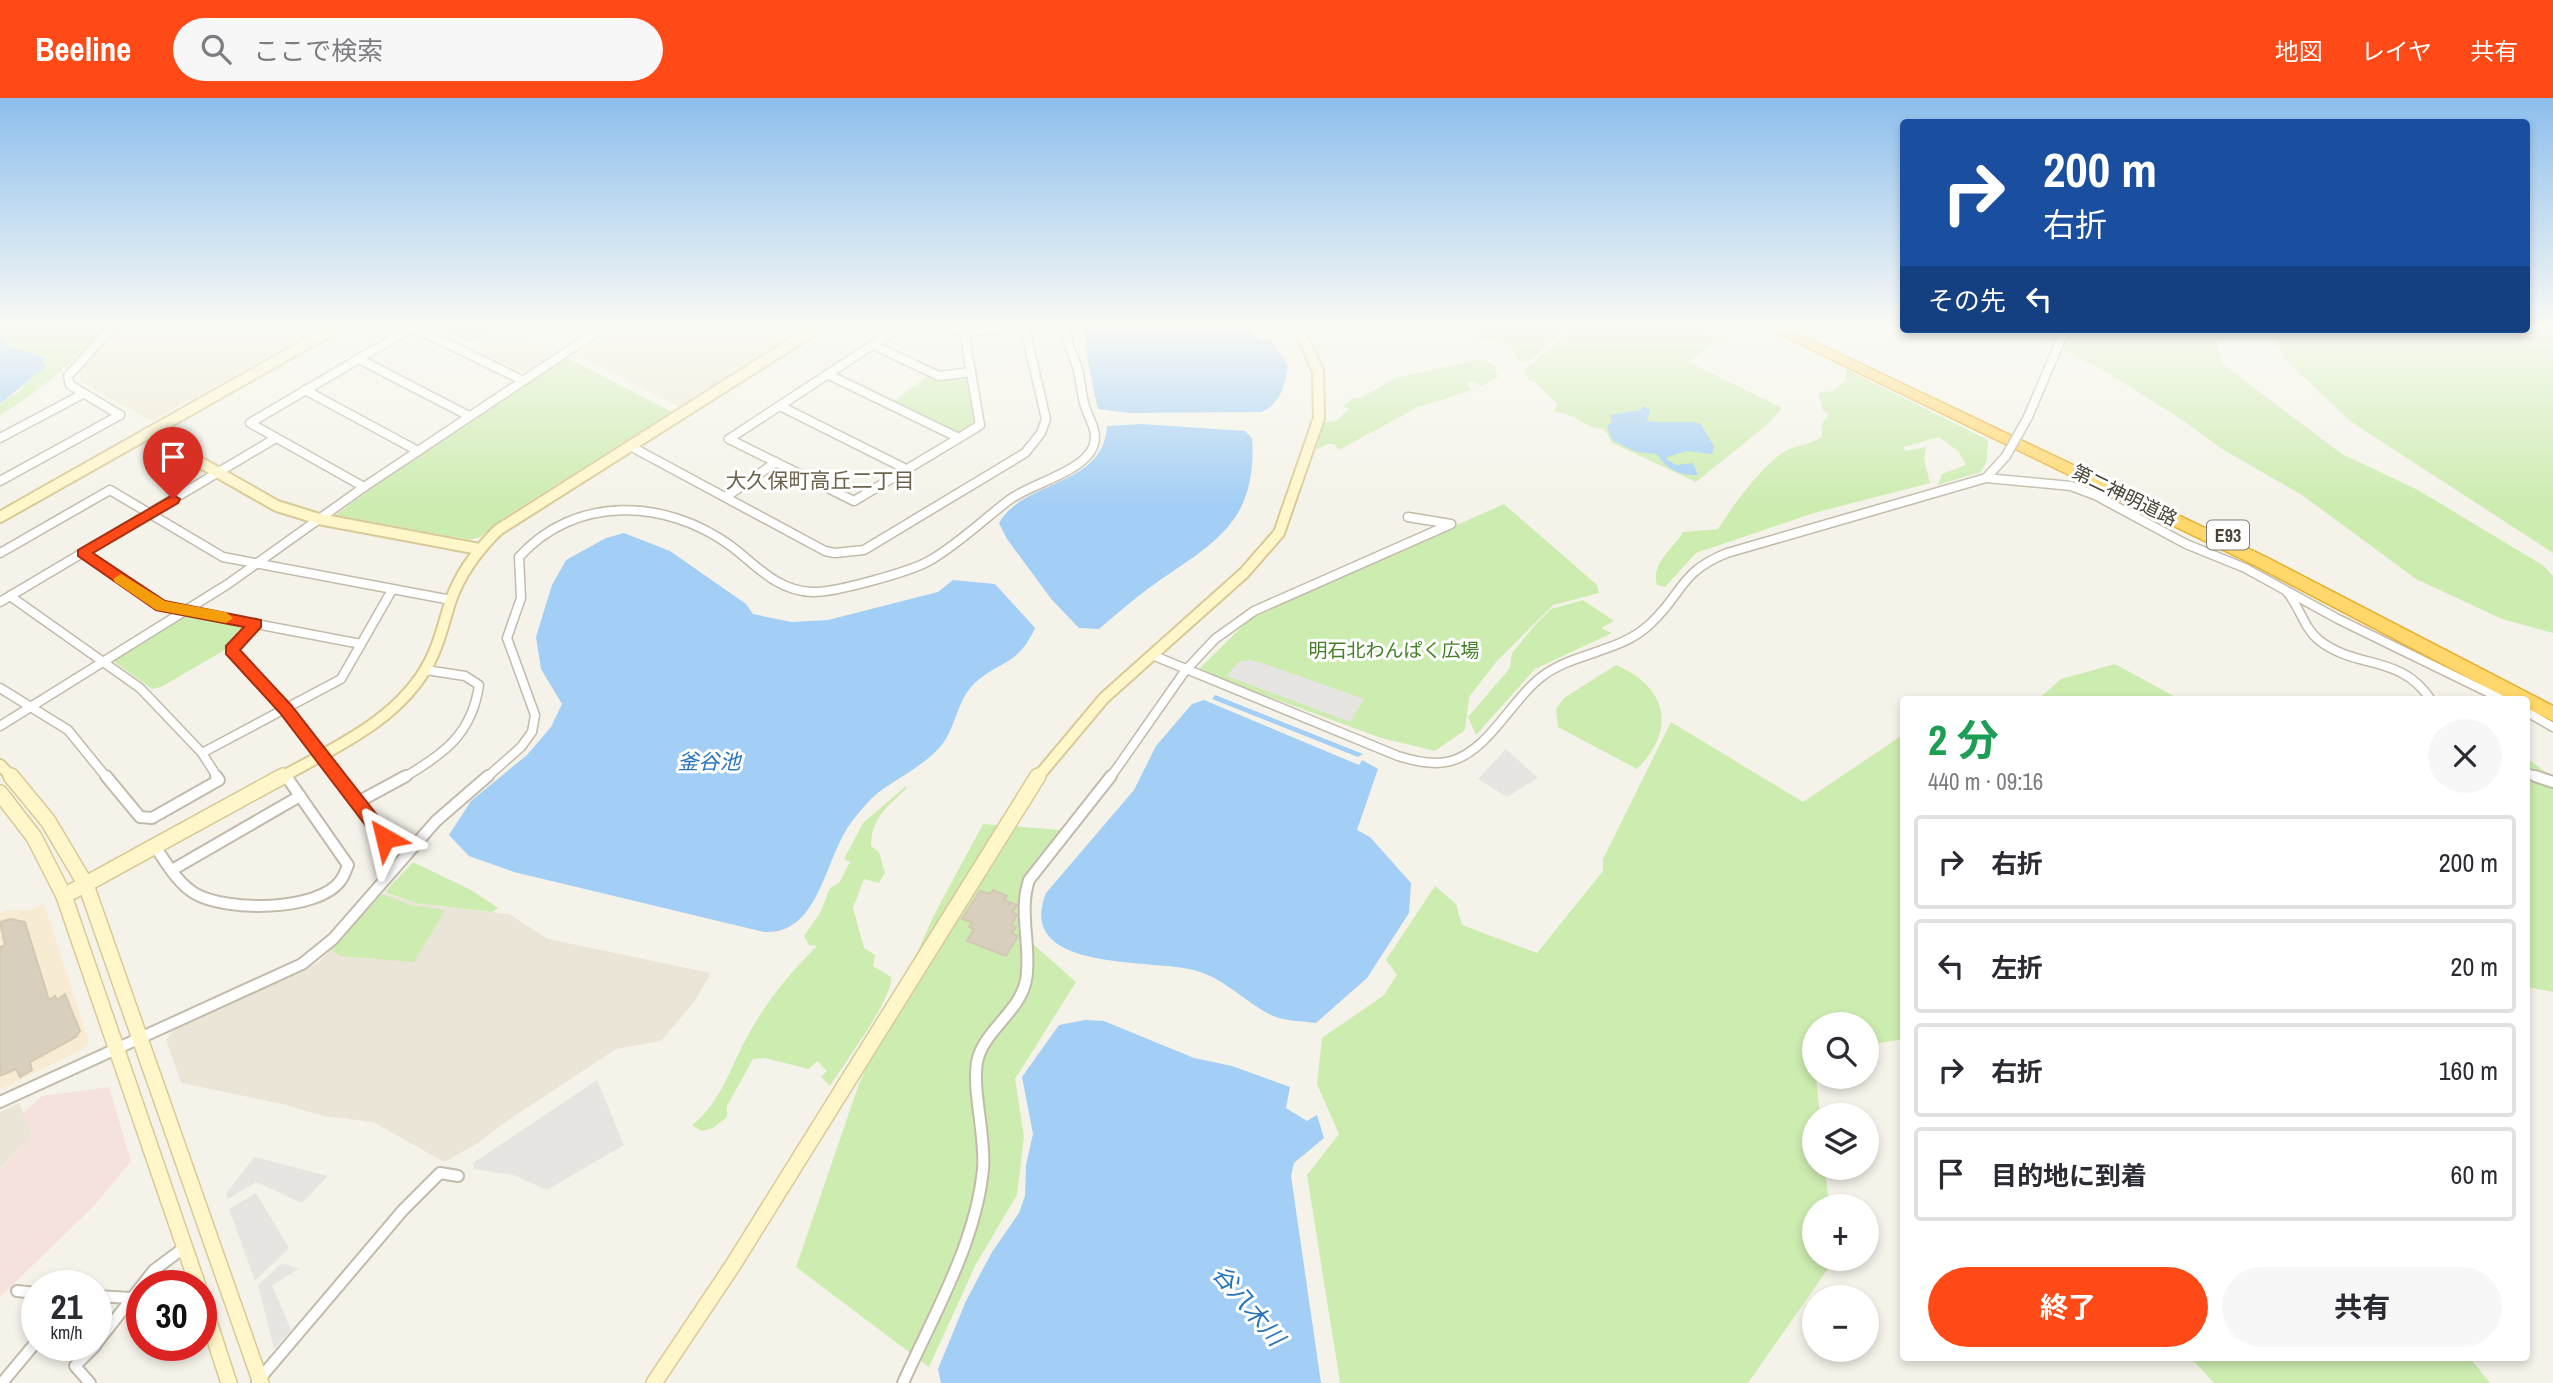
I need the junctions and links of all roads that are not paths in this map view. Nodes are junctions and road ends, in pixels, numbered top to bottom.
1 (70, 385) edge
2 (234, 385) edge
3 (314, 385) edge
4 (409, 385) edge
5 (515, 385) edge
6 (728, 385) edge
7 (813, 385) edge
8 (850, 385) edge
9 (973, 385) edge
10 (1038, 385) edge
11 (1081, 385) edge
12 (1318, 385) edge
13 (1903, 385) edge
14 (1903, 385) edge
15 (2042, 385) edge
16 (305, 390) junction
17 (81, 394) junction
18 (780, 406) junction
19 (469, 416) junction
20 (148, 433) junction
21 (0, 438) edge
22 (276, 438) junction
23 (959, 438) junction
24 (631, 446) junction
25 (418, 451) junction
26 (776, 462) junction
27 (906, 470) junction
28 (216, 474) junction
29 (1986, 478) junction
30 (0, 481) edge
31 (364, 488) junction
32 (726, 497) junction
33 (151, 512) junction
34 (0, 517) edge
35 (1408, 517) dead end
36 (319, 519) junction
37 (479, 549) junction
38 (0, 553) edge
39 (83, 553) junction
40 (256, 565) junction
41 (2283, 589) junction
42 (392, 590) junction
43 (10, 596) junction
44 (451, 600) junction
45 (0, 602) edge
46 (187, 610) junction
47 (256, 623) junction
48 (361, 644) junction
49 (1152, 655) junction
50 (104, 661) junction
51 (426, 670) junction
52 (1185, 671) junction
53 (0, 688) edge
54 (2429, 696) edge
55 (2496, 696) edge
56 (2519, 696) edge
57 (2530, 702) edge
58 (2553, 702) edge
59 (31, 707) junction
60 (285, 709) junction
61 (2530, 714) edge
62 (2553, 714) edge
63 (0, 726) edge
64 (2553, 727) edge
65 (202, 753) junction
66 (321, 755) junction
67 (0, 765) edge
68 (285, 775) junction
69 (2530, 775) edge
70 (2553, 782) edge
71 (0, 793) edge
72 (300, 796) junction
73 (358, 802) junction
74 (385, 838) dead end
75 (156, 848) junction
76 (172, 870) junction
77 (86, 885) junction
78 (64, 896) junction
79 (138, 1039) junction
80 (114, 1049) junction
81 (0, 1102) edge
82 (458, 1176) dead end
83 (185, 1247) junction
84 (154, 1270) edge
85 (193, 1270) edge
86 (17, 1292) dead end
87 (21, 1292) edge
88 (126, 1306) edge
89 (112, 1323) edge
90 (217, 1346) edge
91 (21, 1360) edge
92 (80, 1361) edge
93 (259, 1382) edge
94 (2, 1383) edge
95 (90, 1383) edge
96 (229, 1383) edge
97 (654, 1383) edge
98 (903, 1383) edge

1 - 17 street
2 - 20 street
3 - 16 street
4 - 19 street
5 - 19 street
6 - 24 street
7 - 18 street
8 - 23 street
9 - 23 street
10 - 32 street
11 - 79 street
12 - 49 street
13 - 58 highway, 第二神明道路 / E93
14 - 56 highway, 第二神明道路 / E93
15 - 29 street, bridge
16 - 22 street
16 - 25 street
17 - 21 street
17 - 30 street
18 - 26 street
18 - 27 street
19 - 25 street
20 - 28 street
20 - 34 street
22 - 28 street
22 - 31 street
23 - 27 street
24 - 32 street
24 - 37 street
25 - 31 street
26 - 27 street
26 - 32 street
28 - 33 street
28 - 36 street
29 - 41 street
29 - 52 street
31 - 36 street
33 - 38 street
33 - 39 street
33 - 40 street
35 - 52 street
36 - 37 street
36 - 40 street
37 - 44 street
39 - 43 street
39 - 46 street
40 - 42 street
40 - 46 street
41 - 54 street
41 - 55 street
42 - 44 street
42 - 48 street
43 - 45 street
43 - 50 street
44 - 51 street
46 - 47 street
46 - 50 street
47 - 48 street
47 - 60 street
48 - 60 street
49 - 52 street
49 - 97 street
50 - 59 street
50 - 65 street
51 - 66 street
51 - 73 street
52 - 98 street
53 - 59 street
57 - 62 highway, 第二神明道路 / E93
59 - 63 street
59 - 65 street
60 - 65 street
60 - 66 street
61 - 64 street
66 - 68 street
66 - 73 street
67 - 77 street
68 - 72 street
68 - 75 street
69 - 70 street
71 - 78 street
72 - 76 street
72 - 76 street
73 - 74 street
75 - 76 street
75 - 77 street
77 - 78 street
77 - 79 street
78 - 80 street
79 - 80 street
79 - 93 street
80 - 81 street
80 - 83 street
82 - 93 street
83 - 84 street
83 - 85 street
86 - 87 street
88 - 89 street
90 - 96 street
91 - 94 street
92 - 95 street

